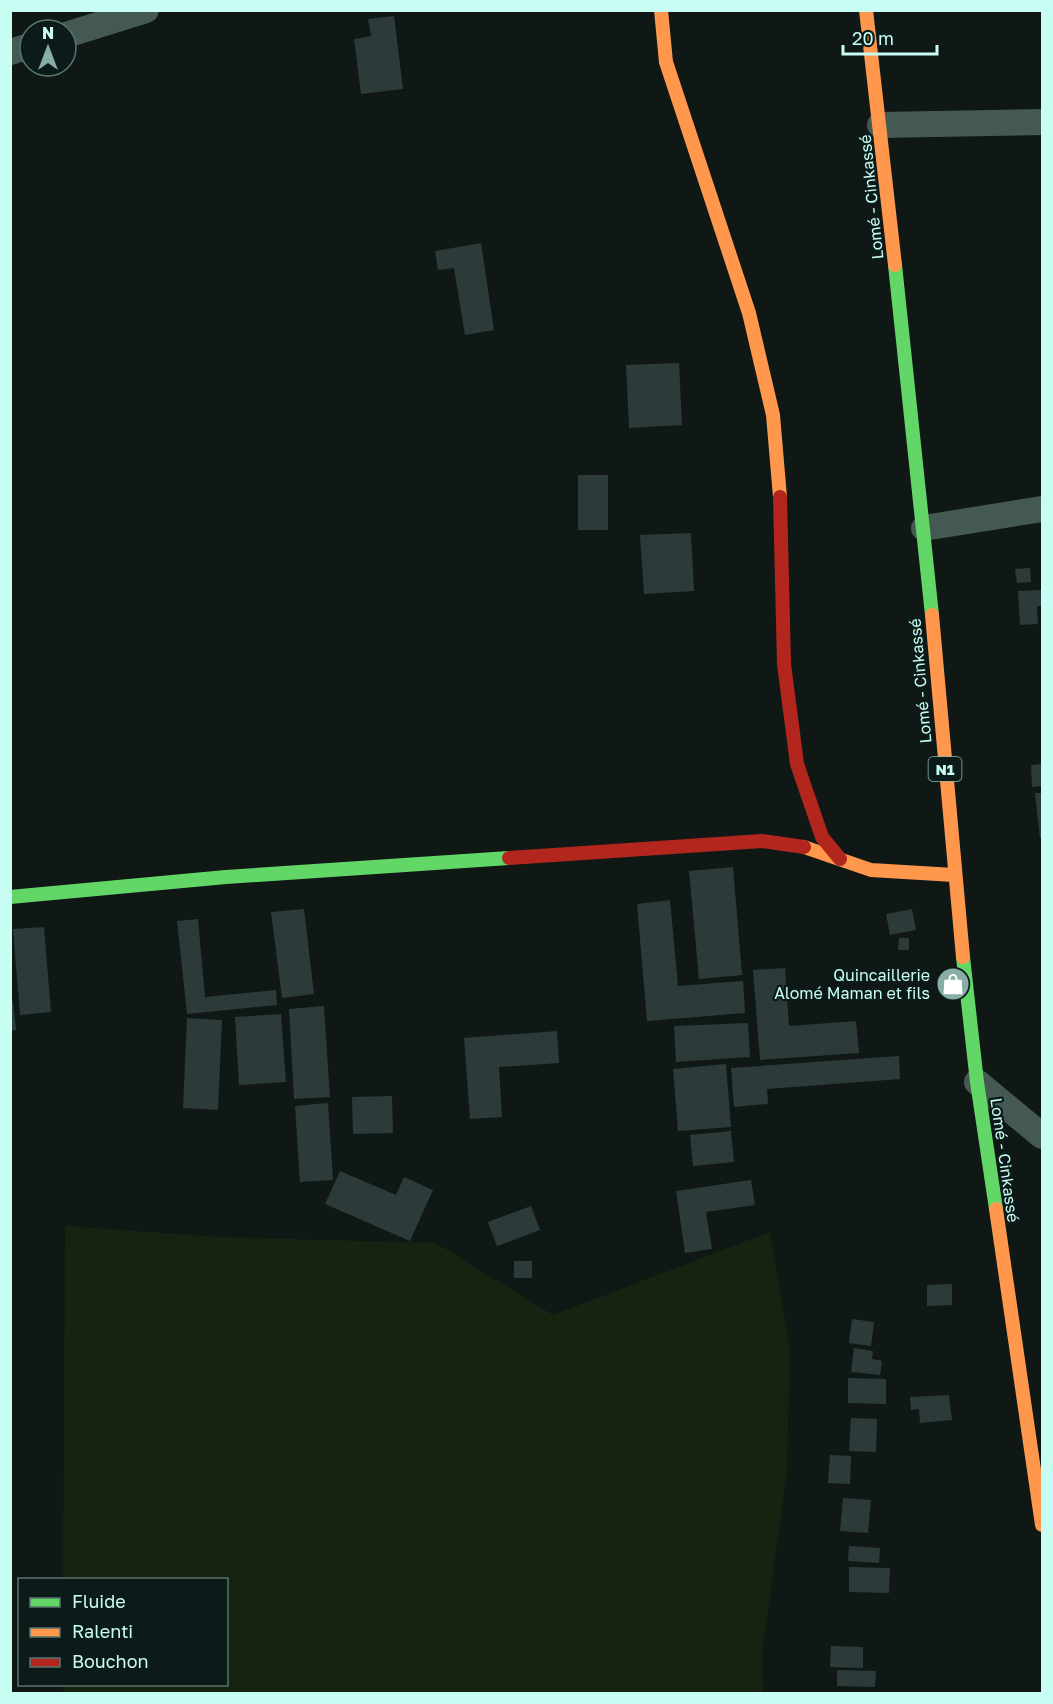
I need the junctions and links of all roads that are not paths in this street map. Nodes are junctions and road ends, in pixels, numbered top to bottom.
1 (146, 10) edge
2 (662, 10) edge
3 (866, 10) edge
4 (78, 31) edge
5 (1042, 122) edge
6 (880, 125) junction
7 (1042, 509) edge
8 (924, 528) junction
9 (840, 859) junction
10 (954, 875) junction
11 (10, 897) edge
12 (977, 1082) junction
13 (1042, 1136) edge
14 (1042, 1525) edge

1 - 4 street
2 - 9 main road
3 - 6 main road, Lomé - Cinkassé / N1
5 - 6 street
6 - 8 main road, Lomé - Cinkassé / N1
7 - 8 street
8 - 10 main road, Lomé - Cinkassé / N1
9 - 10 main road
9 - 11 main road
10 - 12 main road, Lomé - Cinkassé / N1
12 - 13 street
12 - 14 main road, Lomé - Cinkassé / N1

